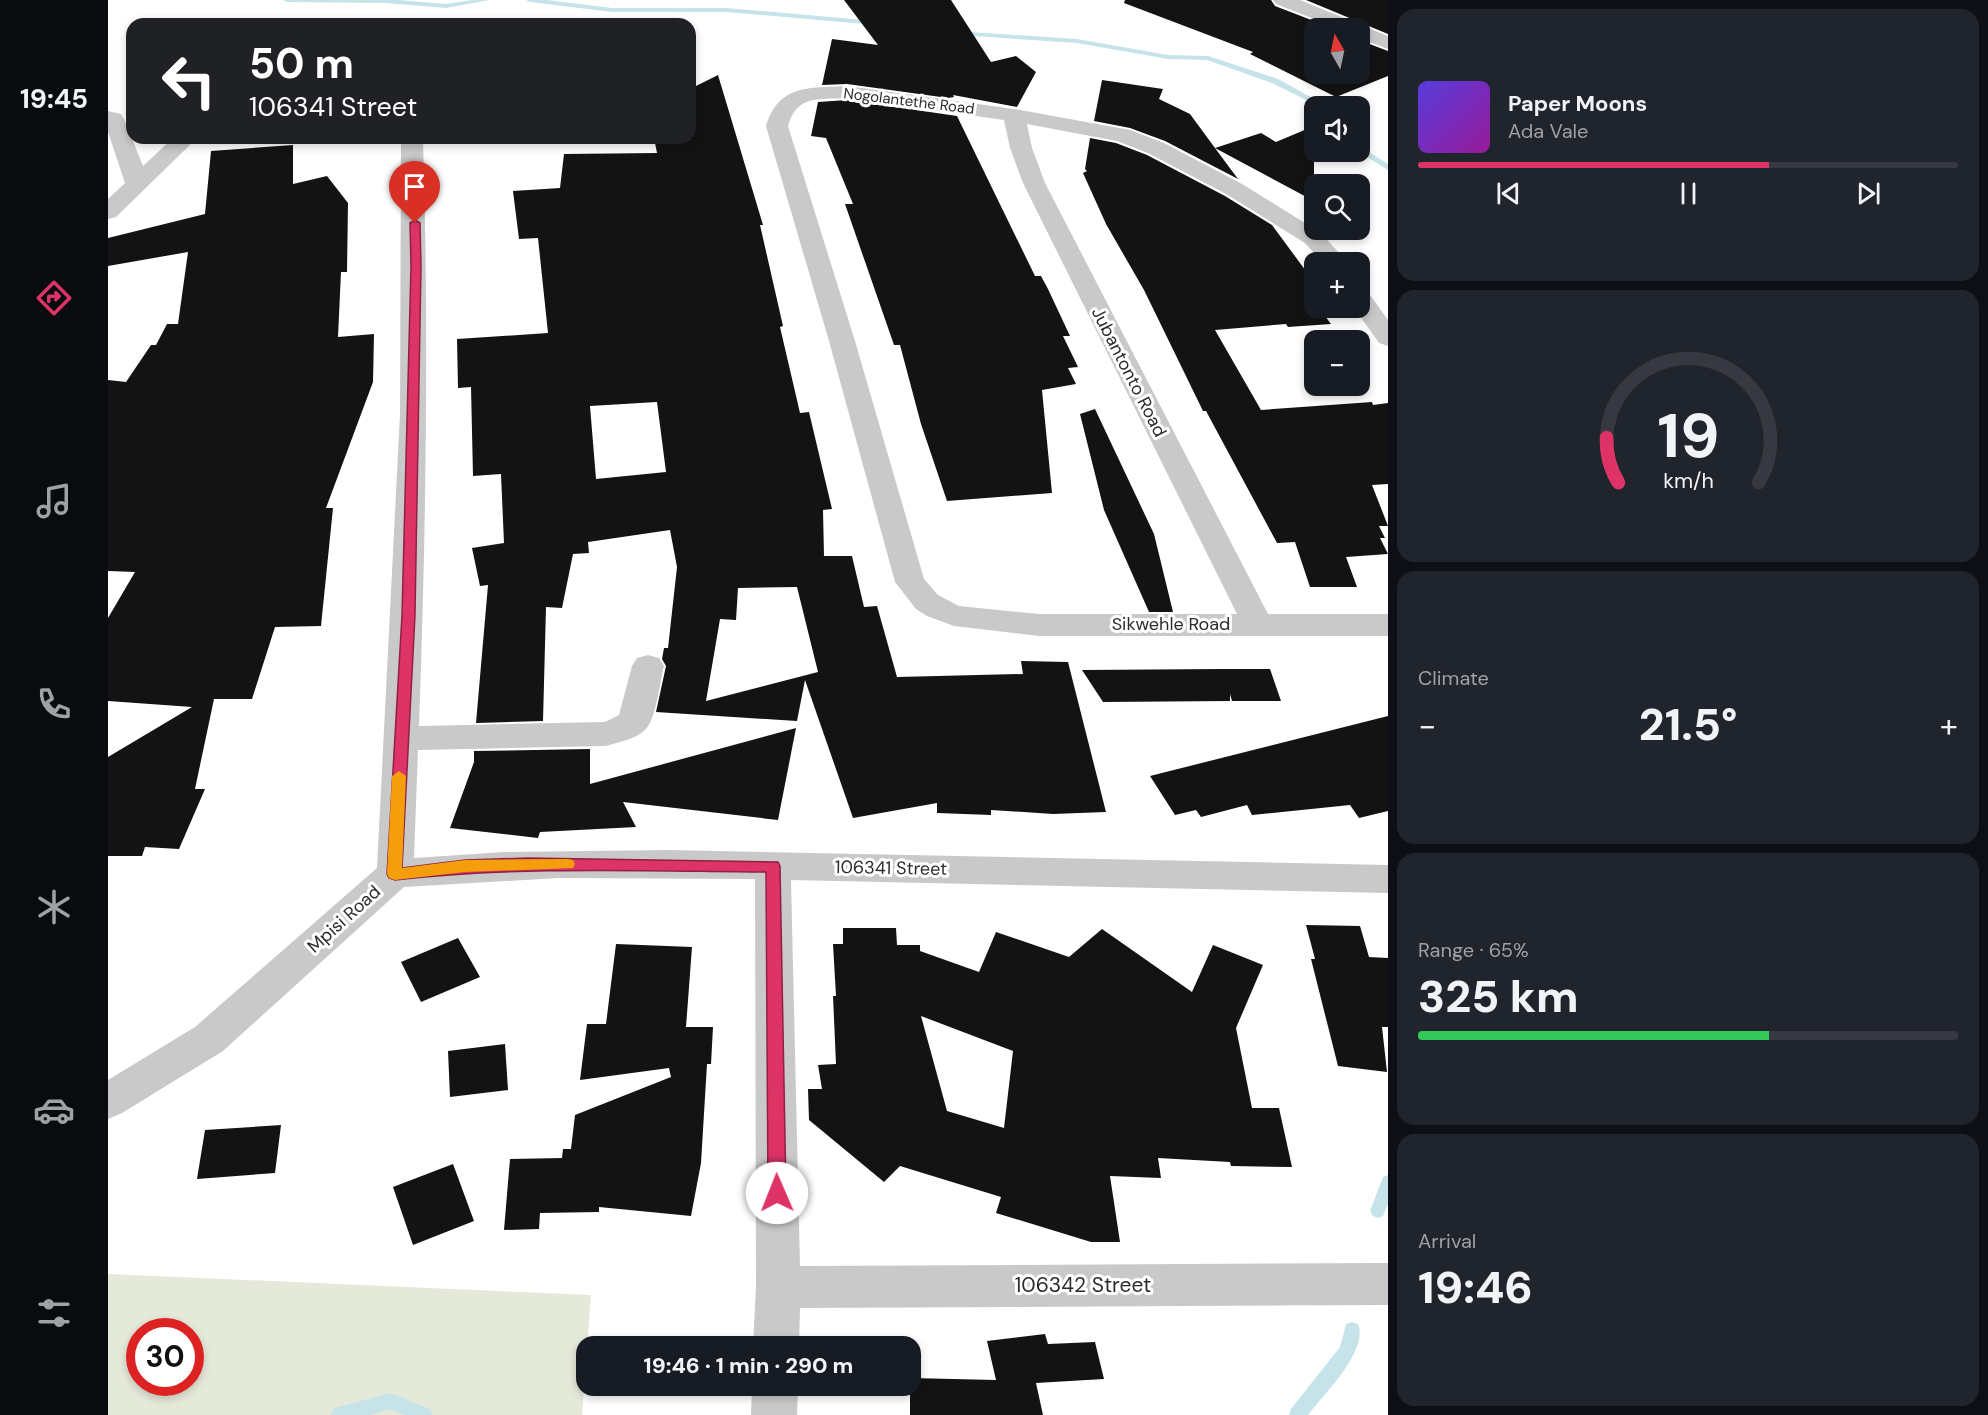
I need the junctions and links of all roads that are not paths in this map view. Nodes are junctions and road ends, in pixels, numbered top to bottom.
1 (1283, 0) edge
2 (1328, 18) edge
3 (1370, 36) edge
4 (1388, 43) edge
5 (1014, 115) junction
6 (108, 117) edge
7 (180, 144) edge
8 (412, 144) edge
9 (137, 184) junction
10 (108, 212) edge
11 (1326, 252) edge
12 (1370, 313) edge
13 (1388, 338) edge
14 (954, 615) joint
15 (1257, 624) junction
16 (1388, 625) edge
17 (648, 666) dead end
18 (401, 738) junction
19 (773, 866) junction
20 (395, 874) junction
21 (1388, 879) edge
22 (108, 1101) edge
23 (1388, 1284) edge
24 (778, 1287) junction
25 (776, 1336) edge
26 (775, 1396) edge
27 (774, 1415) edge

1 - 2 street
3 - 4 street
5 - 11 street, Nogolantethe Road
5 - 14 street, Nogolantethe Road
5 - 15 street, Jubantonto Road
6 - 9 street
7 - 9 street
8 - 18 street, Mpisi Road
9 - 10 street
12 - 13 street
14 - 15 street, Sikwehle Road
15 - 16 street, Sikwehle Road
17 - 18 street
18 - 20 street, Mpisi Road
19 - 20 street, 106341 Street
19 - 21 street, 106341 Street
19 - 24 street
20 - 22 street, Mpisi Road
23 - 24 street, 106342 Street
24 - 25 street
26 - 27 street

